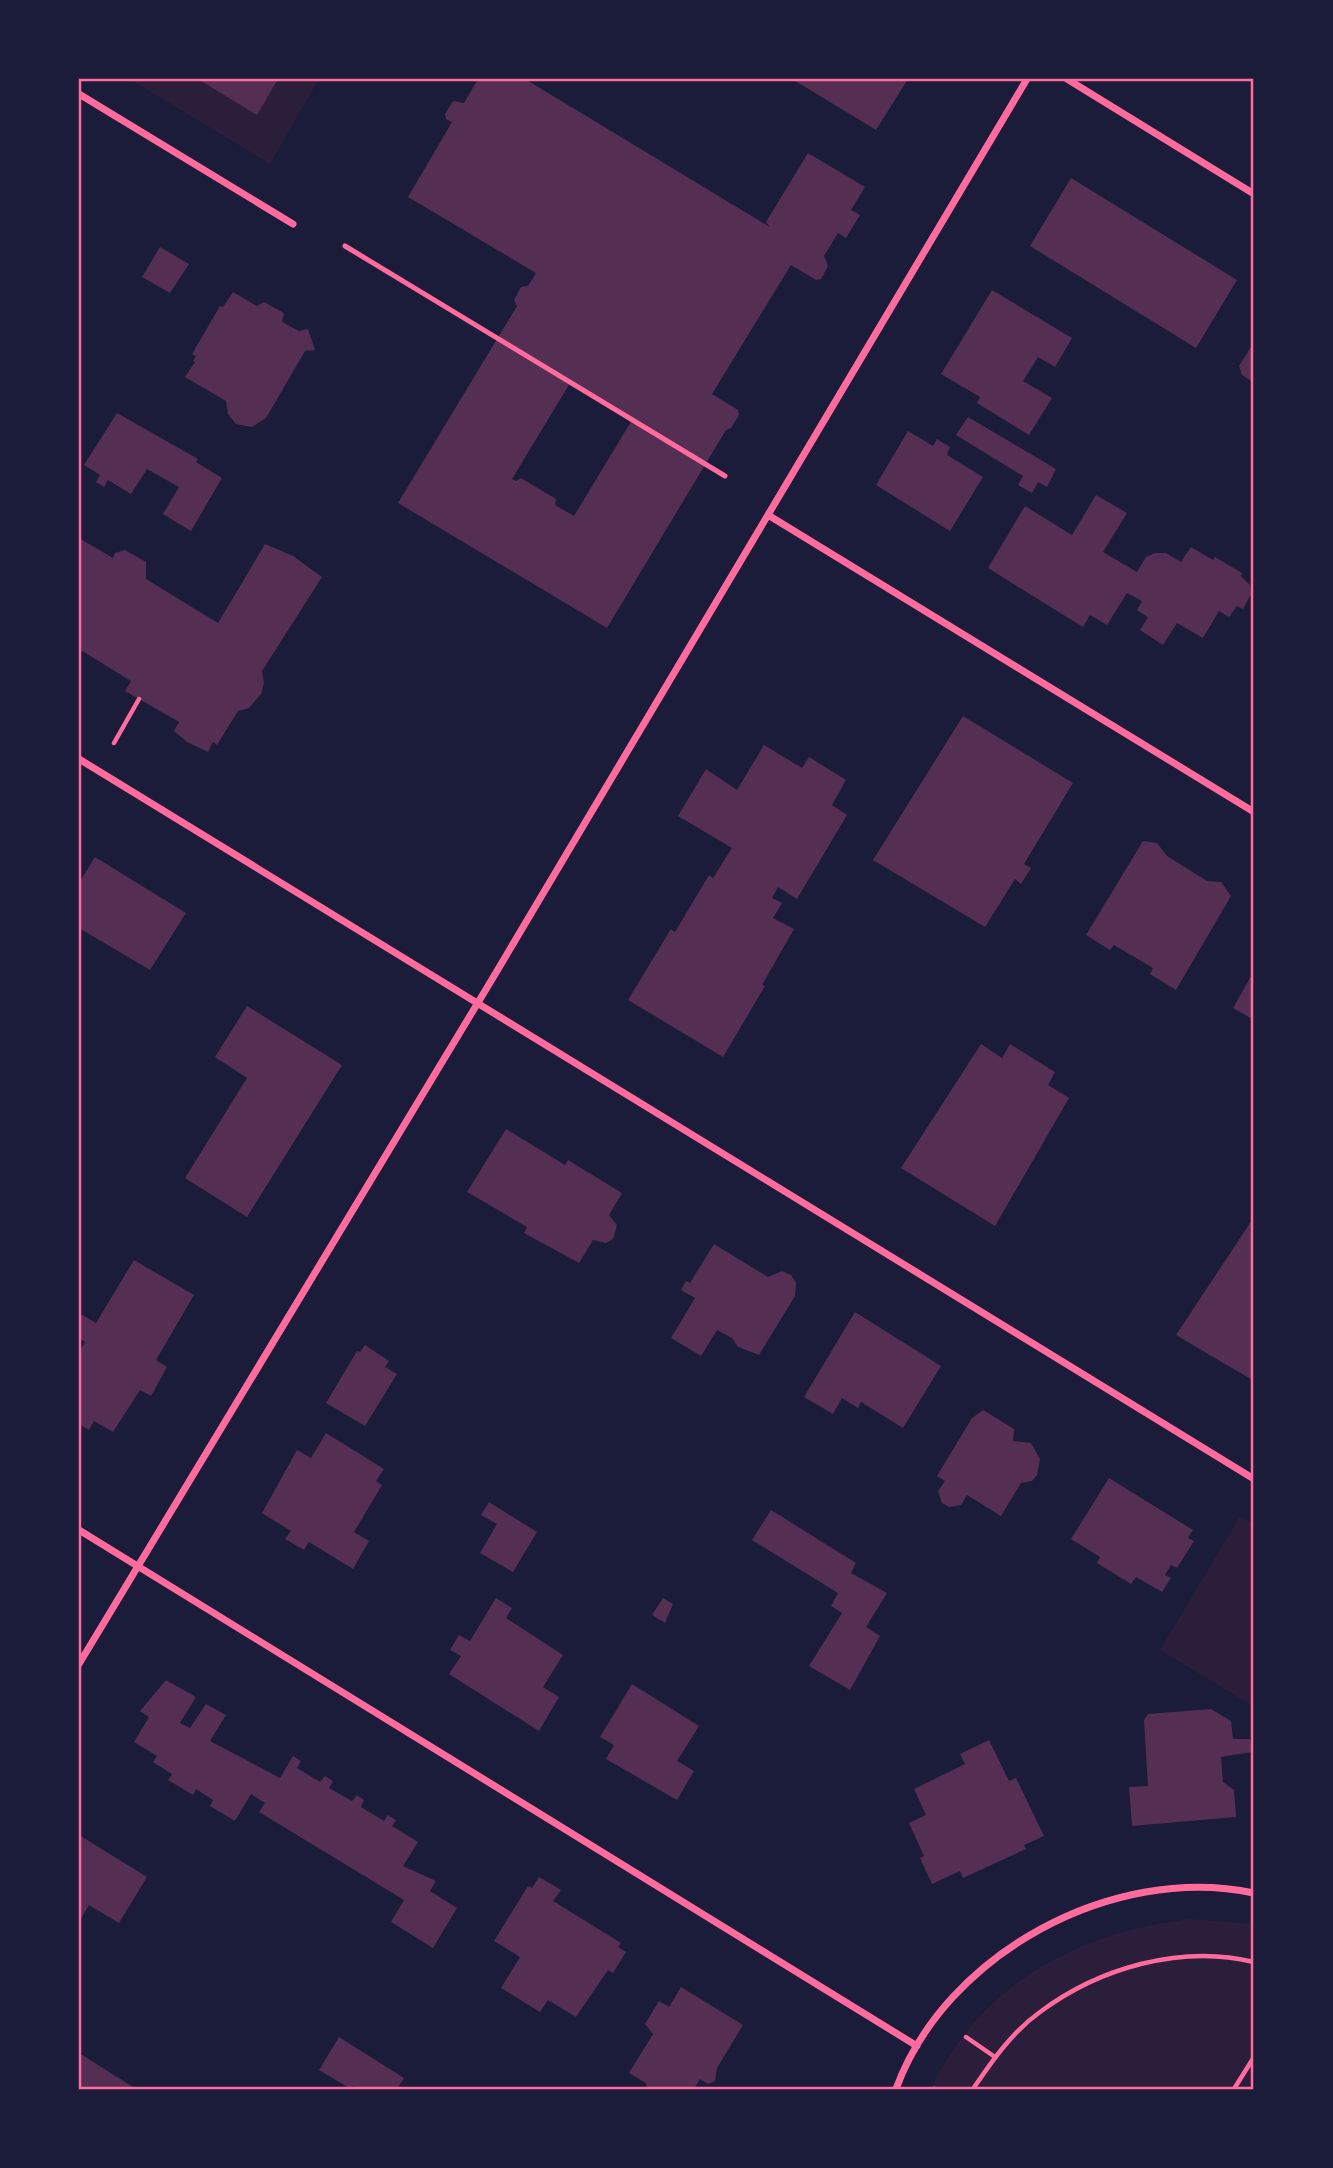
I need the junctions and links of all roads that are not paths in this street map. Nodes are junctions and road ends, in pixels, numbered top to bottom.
1 (1027, 79) edge
2 (1067, 79) edge
3 (79, 94) edge
4 (1254, 194) edge
5 (293, 224) dead end
6 (345, 246) dead end
7 (725, 476) dead end
8 (768, 515) junction
9 (79, 759) edge
10 (1254, 811) edge
11 (478, 1003) junction
12 (1254, 1479) edge
13 (79, 1530) edge
14 (138, 1566) junction
15 (79, 1664) edge
16 (1254, 1893) edge
17 (917, 2046) junction
18 (896, 2089) edge

1 - 8 street
2 - 4 street
3 - 5 street
6 - 7 lane
8 - 10 street
8 - 11 street
9 - 11 street
11 - 12 street
11 - 14 street
13 - 14 street
14 - 15 street
14 - 17 street
16 - 17 street
17 - 18 street

